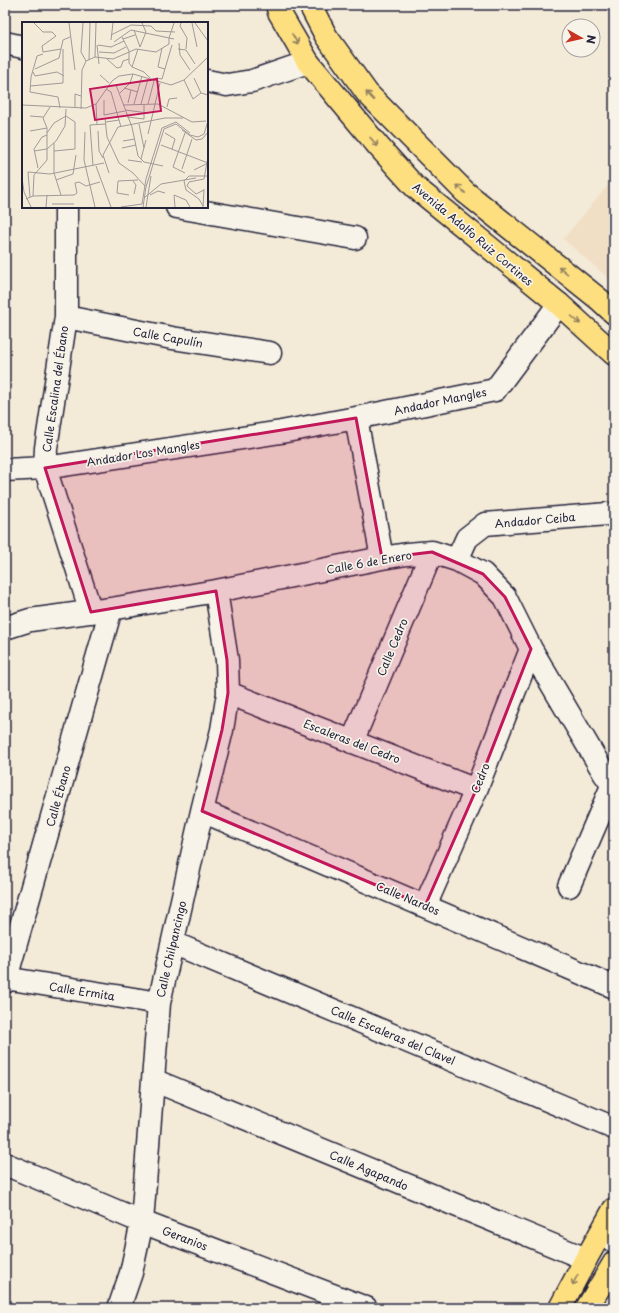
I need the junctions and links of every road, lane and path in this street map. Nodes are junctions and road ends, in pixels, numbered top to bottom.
1 (277, 5) edge
2 (310, 5) edge
3 (5, 43) edge
4 (22, 46) edge
5 (308, 62) junction
6 (208, 82) edge
7 (66, 208) edge
8 (183, 208) edge
9 (355, 238) dead end
10 (559, 304) junction
11 (614, 313) edge
12 (66, 317) junction
13 (270, 353) dead end
14 (614, 354) edge
15 (356, 418) junction
16 (281, 432) joint
17 (45, 468) junction
18 (5, 470) edge
19 (608, 514) dead end
20 (432, 552) junction
21 (382, 558) junction
22 (457, 560) junction
23 (216, 591) junction
24 (101, 611) junction
25 (5, 628) edge
26 (531, 649) junction
27 (228, 693) junction
28 (352, 742) junction
29 (613, 787) edge
30 (476, 790) junction
31 (202, 811) junction
32 (569, 886) dead end
33 (425, 906) junction
34 (173, 943) junction
35 (5, 978) edge
36 (5, 982) edge
37 (614, 987) edge
38 (159, 1003) junction
39 (153, 1080) junction
40 (614, 1128) edge
41 (5, 1164) edge
42 (614, 1209) edge
43 (142, 1222) junction
44 (607, 1237) edge
45 (586, 1259) junction
46 (614, 1262) edge
47 (119, 1308) edge
48 (366, 1308) edge
49 (560, 1308) edge
50 (587, 1308) edge

1 -> 5 main road, Avenida Adolfo Ruiz Cortines
11 -> 2 main road
3 - 4 street
5 - 6 street
5 -> 10 main road, Avenida Adolfo Ruiz Cortines
7 - 12 street, Calle Escalina del Ébano
8 - 9 street
10 -> 14 main road, Avenida Adolfo Ruiz Cortines
10 - 15 street, Andador Mangles
12 - 13 street, Calle Capulín
12 - 17 street, Calle Escalina del Ébano
15 - 16 street, Andador Mangles
15 - 21 street
16 - 17 street, Andador Los Mangles
17 - 18 street, Andador Los Mangles
17 - 24 street, Calle Escalina del Ébano
19 - 22 street, Andador Ceiba
20 - 21 street, Calle 6 de Enero
20 - 22 street, Calle 6 de Enero
20 - 28 street, Calle Cedro
21 - 23 street, Calle 6 de Enero
22 - 26 street, Calle 6 de Enero
23 - 24 street, Calle 6 de Enero
23 - 27 street, Calle Chilpancingo
24 - 25 street, Calle 6 de Enero
24 - 35 street, Calle Ébano
26 - 29 street, Calle 6 de Enero
26 - 30 street, Cedro
27 - 28 street, Escaleras del Cedro
27 - 31 street, Calle Chilpancingo
28 - 30 street, Escaleras del Cedro
29 - 32 street
30 - 33 street, Cedro
31 - 33 street, Calle Nardos
31 - 34 street, Calle Chilpancingo
33 - 37 street, Calle Nardos
34 - 38 street, Calle Chilpancingo
34 - 40 street, Calle Escaleras del Clavel
35 - 36 street, Calle Ébano
35 - 38 street, Calle Ermita
38 - 39 street, Calle Chilpancingo
39 - 43 street, Calle Chilpancingo
39 - 45 street, Calle Agapando
41 - 43 street, Geranios
42 - 44 main road
43 - 47 street, Calle Chilpancingo
43 - 48 street, Geranios
44 - 45 main road
45 -> 49 main road
46 - 50 main road

